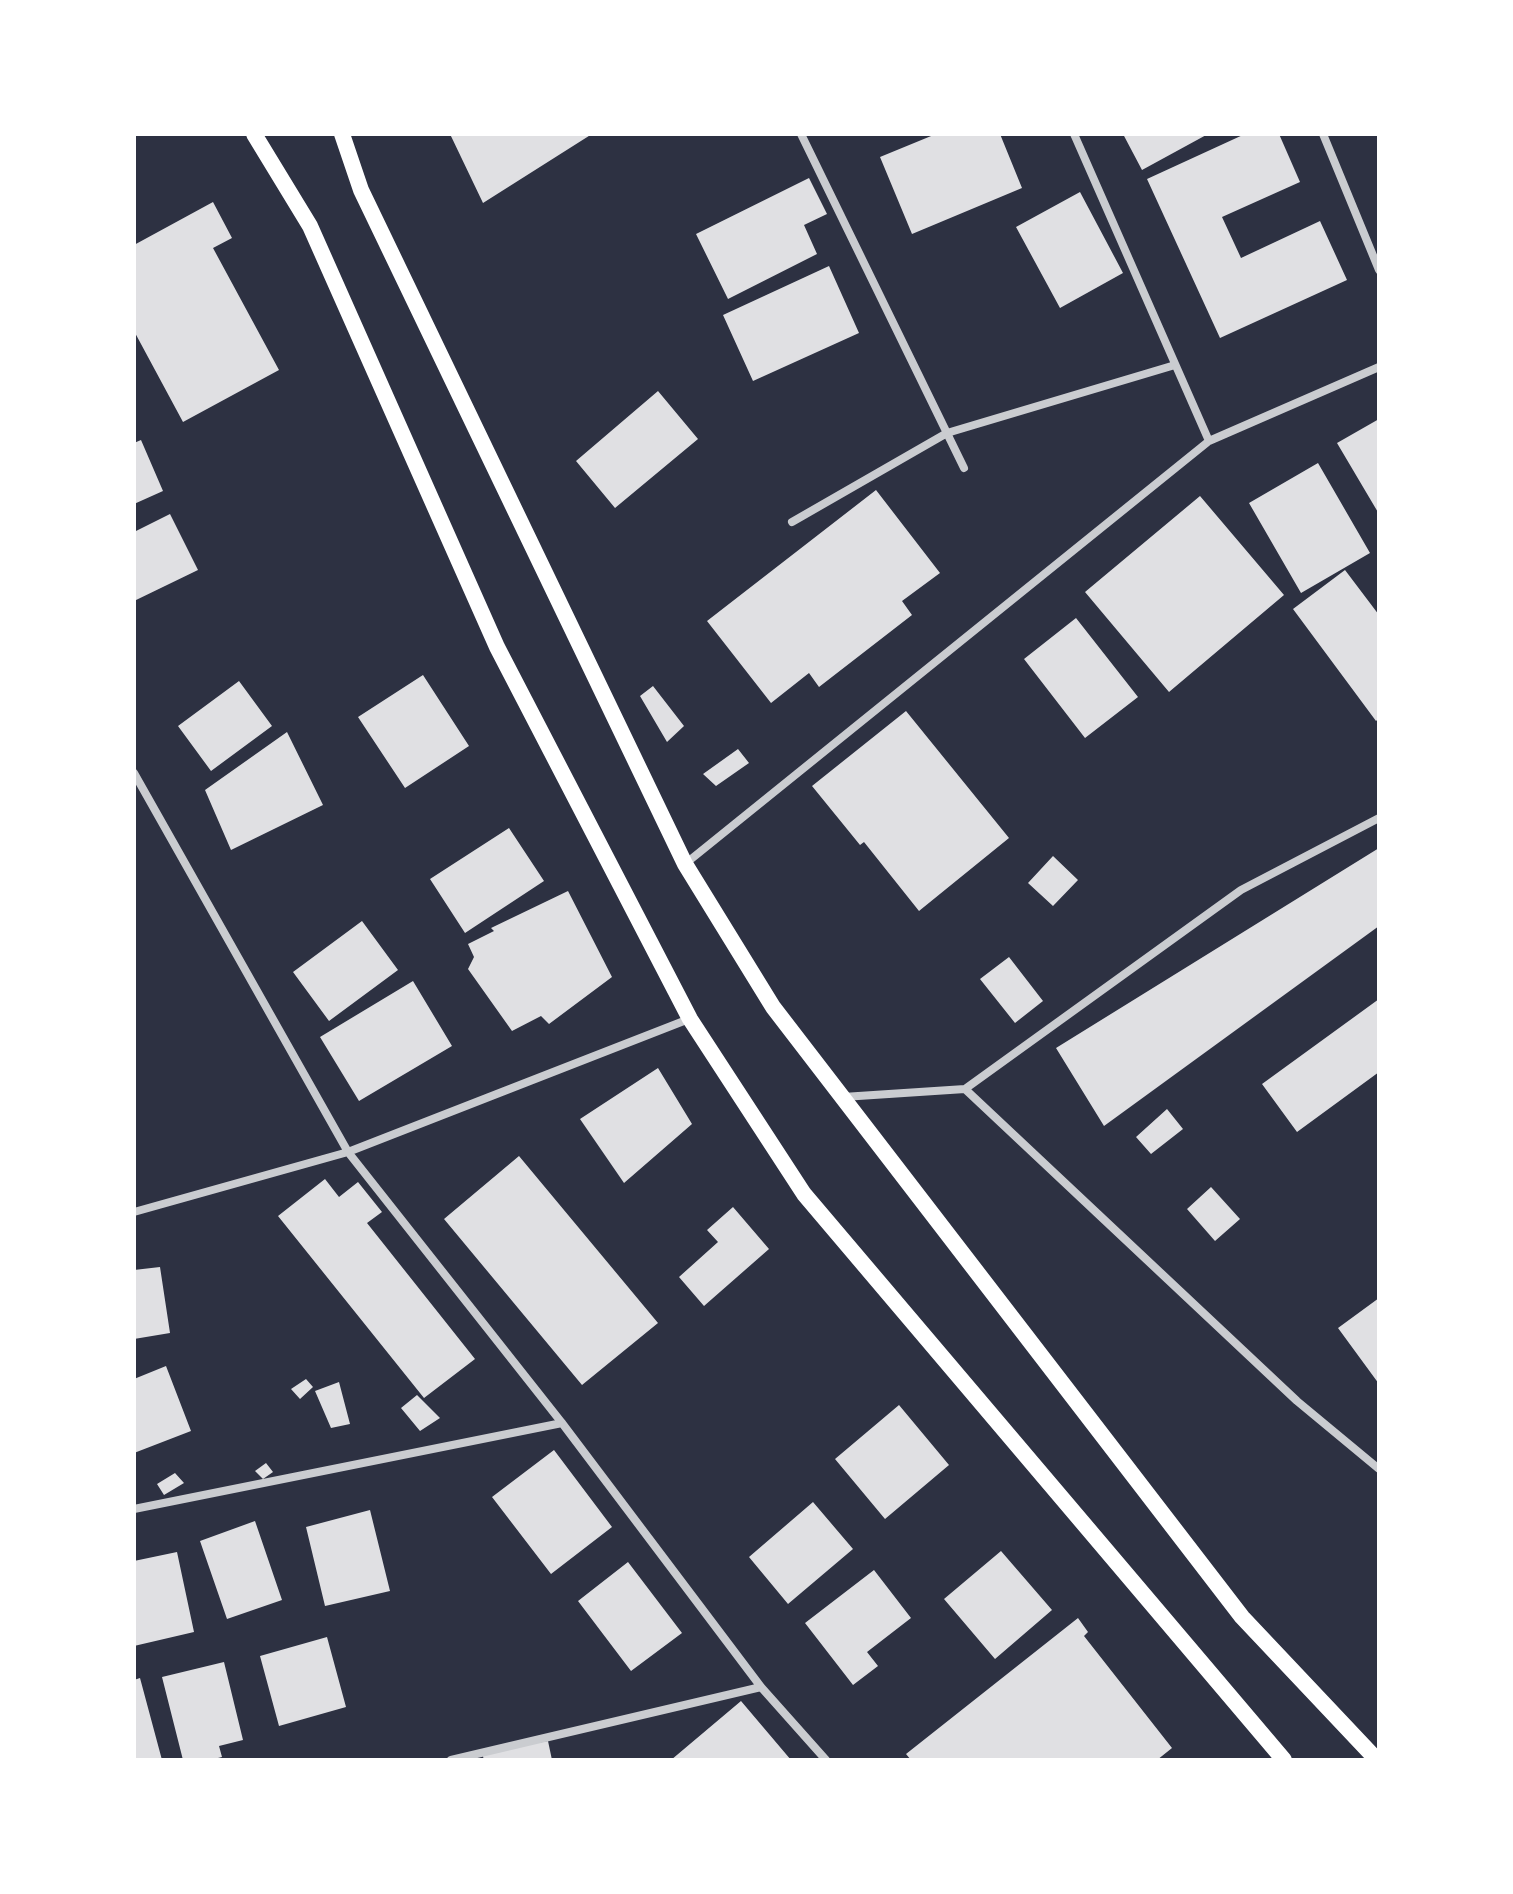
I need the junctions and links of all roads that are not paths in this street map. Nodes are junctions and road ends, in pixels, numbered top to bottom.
1 (254, 134) edge
2 (342, 134) edge
3 (801, 134) edge
4 (1074, 134) edge
5 (1323, 134) edge
6 (1379, 270) edge
7 (1175, 365) junction
8 (1379, 367) edge
9 (947, 433) junction
10 (1209, 441) junction
11 (964, 468) dead end
12 (792, 522) dead end
13 (134, 773) edge
14 (1379, 818) edge
15 (685, 864) junction
16 (690, 1019) junction
17 (965, 1089) junction
18 (843, 1097) junction
19 (348, 1152) junction
20 (134, 1212) edge
21 (562, 1423) junction
22 (1379, 1469) edge
23 (134, 1509) edge
24 (761, 1687) junction
25 (451, 1760) edge
26 (826, 1760) edge
27 (1284, 1760) edge
28 (1377, 1760) edge

1 - 16 main road
2 - 15 main road
3 - 9 street
4 - 7 street
5 - 6 street
7 - 9 street
7 - 10 street
8 - 10 street
9 - 11 street
9 - 12 street
10 - 15 street
13 - 19 street
14 - 17 street
15 - 18 main road
16 - 19 street
16 - 27 main road
17 - 18 street
17 - 22 street
18 - 28 main road
19 - 20 street
19 - 21 street
21 - 23 street
21 - 24 street
24 - 25 street
24 - 26 street

